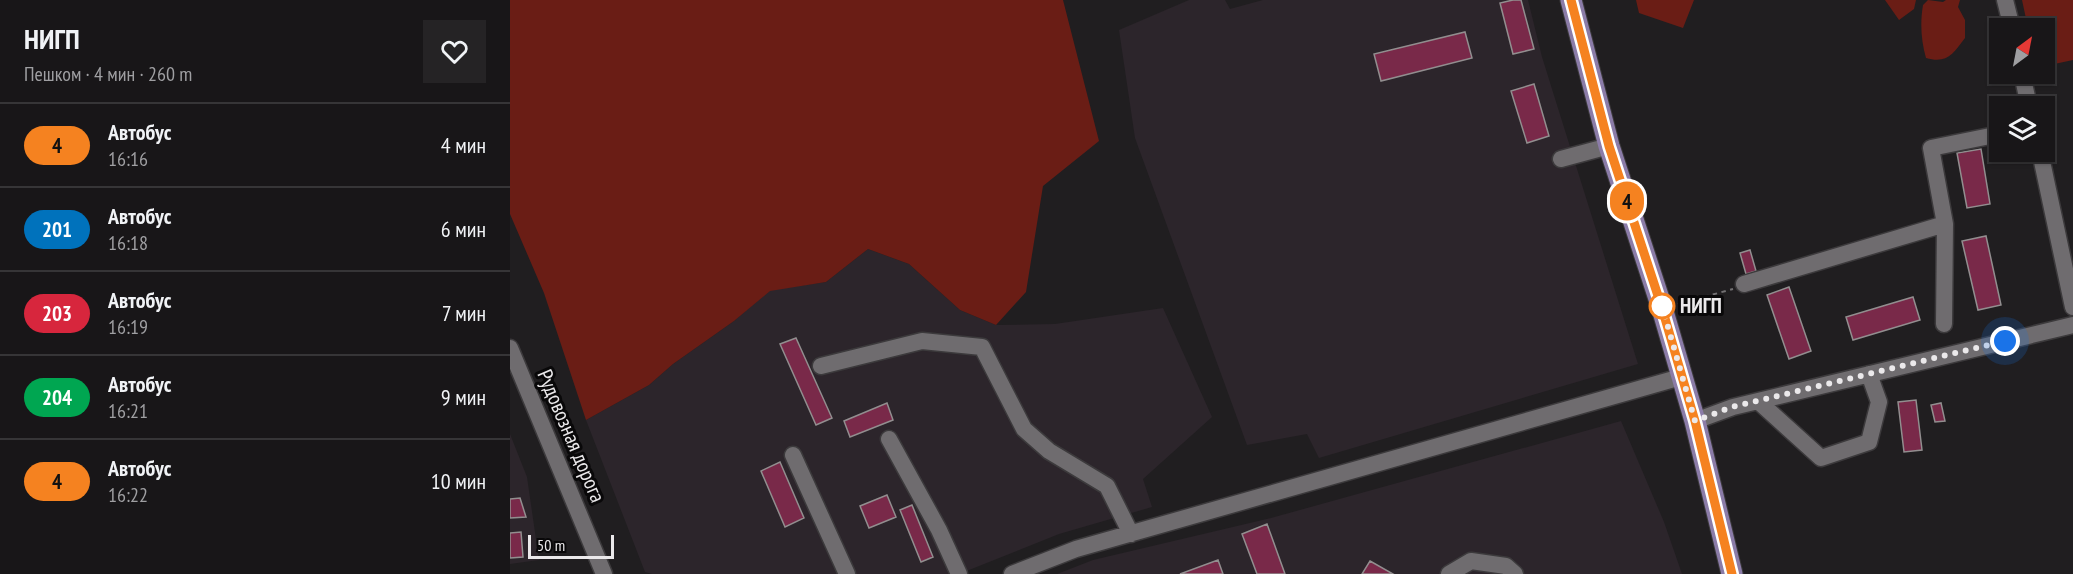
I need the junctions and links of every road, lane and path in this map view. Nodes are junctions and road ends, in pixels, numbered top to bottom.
1 (1571, 0) edge
2 (2005, 0) edge
3 (2010, 18) edge
4 (1989, 136) edge
5 (1609, 146) junction
6 (1561, 159) dead end
7 (2042, 162) edge
8 (1945, 224) junction
9 (1736, 287) joint
10 (1691, 301) dead end
11 (2073, 307) edge
12 (1944, 324) dead end
13 (2073, 325) edge
14 (510, 348) edge
15 (821, 366) dead end
16 (1869, 374) junction
17 (1681, 377) junction
18 (1758, 401) junction
19 (1695, 421) junction
20 (889, 439) dead end
21 (793, 455) dead end
22 (1131, 534) junction
23 (604, 574) edge
24 (847, 574) edge
25 (959, 574) edge
26 (1012, 574) edge
27 (1449, 574) edge
28 (1515, 574) edge
29 (1732, 574) edge

1 - 5 main road
2 - 3 street
4 - 8 street
5 - 6 street
5 - 17 main road
7 - 11 street
8 - 9 street
8 - 12 street
9 - 10 path
13 - 16 street
14 - 23 street, Рудовозная дорога
15 - 22 street
16 - 18 street
16 - 18 street
17 - 19 main road
17 - 22 street
18 - 19 street
19 - 29 main road
20 - 25 street
21 - 24 street
22 - 26 street
27 - 28 street

